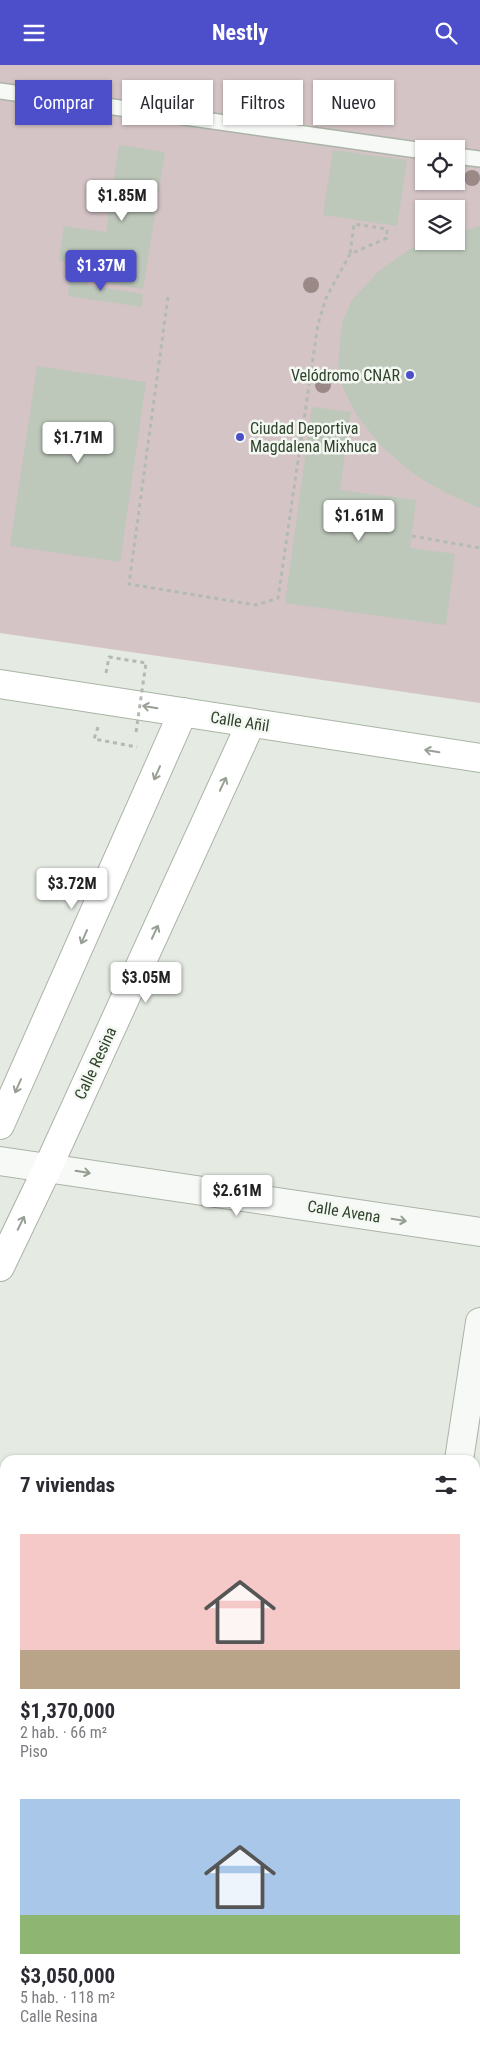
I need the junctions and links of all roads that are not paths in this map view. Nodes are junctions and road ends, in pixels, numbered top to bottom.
1 (0, 91) edge
2 (415, 150) edge
3 (465, 157) edge
4 (480, 159) edge
5 (0, 684) edge
6 (183, 712) junction
7 (251, 723) junction
8 (480, 758) edge
9 (0, 1125) edge
10 (0, 1161) edge
11 (48, 1167) junction
12 (480, 1232) edge
13 (0, 1267) edge
14 (480, 1322) edge
15 (460, 1455) edge

1 - 2 lane
3 - 4 lane
6 -> 5 street, Calle Añil
6 - 7 street, Calle Añil
6 -> 9 street
8 -> 7 street, Calle Añil
11 -> 7 street, Calle Resina
10 - 11 street, Calle Avena
11 -> 12 street, Calle Avena
13 -> 11 street, Calle Resina
14 - 15 street

